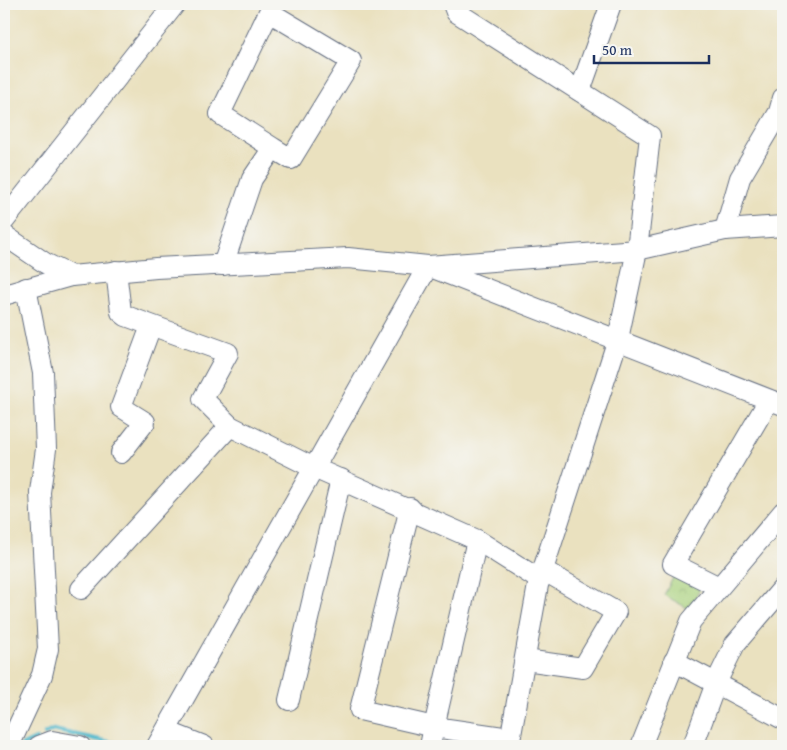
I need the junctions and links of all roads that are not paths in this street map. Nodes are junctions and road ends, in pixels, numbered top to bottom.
1 (174, 4) edge
2 (454, 4) edge
3 (611, 4) edge
4 (580, 91) junction
5 (783, 98) edge
6 (273, 148) junction
7 (4, 221) edge
8 (783, 226) edge
9 (725, 230) junction
10 (4, 235) edge
11 (637, 250) junction
12 (223, 264) junction
13 (428, 266) junction
14 (116, 271) junction
15 (71, 276) junction
16 (26, 288) junction
17 (4, 295) edge
18 (151, 326) junction
19 (618, 339) junction
20 (776, 403) edge
21 (230, 426) junction
22 (121, 453) dead end
23 (314, 468) junction
24 (342, 479) junction
25 (410, 508) junction
26 (783, 512) edge
27 (477, 540) junction
28 (541, 575) junction
29 (719, 587) junction
30 (783, 588) edge
31 (81, 589) dead end
32 (525, 660) junction
33 (674, 661) junction
34 (716, 683) junction
35 (289, 700) dead end
36 (783, 718) edge
37 (434, 727) junction
38 (162, 738) edge
39 (510, 742) edge
40 (9, 746) edge
41 (39, 746) edge
42 (80, 746) edge
43 (204, 746) edge
44 (430, 746) edge
45 (641, 746) edge
46 (693, 746) edge

1 - 7 street
2 - 4 street
3 - 4 street
4 - 11 street
5 - 9 street
6 - 6 street
6 - 12 street
8 - 9 street
9 - 11 street
10 - 15 street
11 - 13 street
11 - 19 street
12 - 13 street
12 - 14 street
13 - 19 street
13 - 23 street
14 - 15 street
14 - 18 street
15 - 16 street
16 - 17 street
16 - 40 street
18 - 21 street
18 - 22 street
19 - 20 street
19 - 28 street
20 - 29 street
21 - 23 street
21 - 31 street
23 - 24 street
23 - 38 street
24 - 25 street
24 - 35 street
25 - 27 street
25 - 37 street
26 - 29 street
27 - 28 street
27 - 37 street
28 - 32 street
28 - 32 street
29 - 33 street
30 - 34 street
32 - 39 street
33 - 34 street
33 - 45 street
34 - 36 street
34 - 46 street
37 - 39 street
37 - 44 street
38 - 43 street
41 - 42 street

